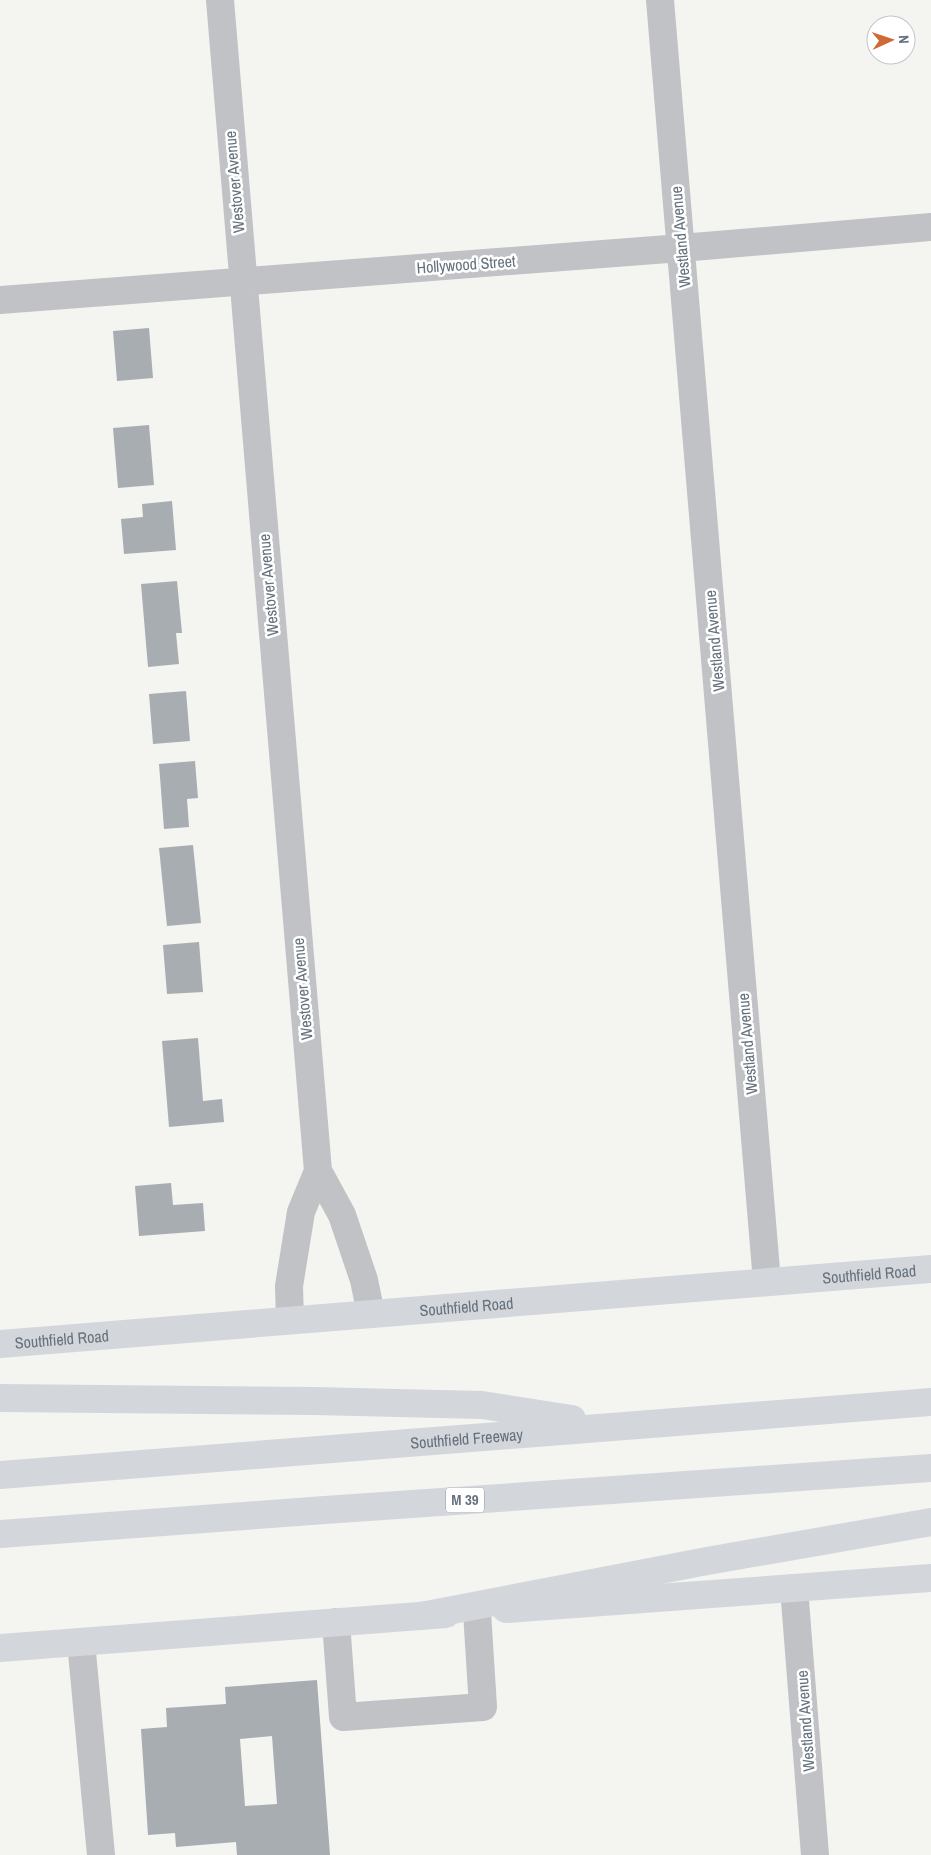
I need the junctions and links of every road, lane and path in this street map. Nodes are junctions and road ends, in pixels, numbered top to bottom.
1 (220, 0) edge
2 (660, 0) edge
3 (931, 227) edge
4 (681, 248) junction
5 (243, 281) junction
6 (0, 300) edge
7 (318, 1171) junction
8 (931, 1270) edge
9 (767, 1282) junction
10 (371, 1314) junction
11 (290, 1320) junction
12 (0, 1344) edge
13 (0, 1398) edge
14 (931, 1402) edge
15 (618, 1426) junction
16 (931, 1468) edge
17 (0, 1475) edge
18 (931, 1522) edge
19 (0, 1534) edge
20 (931, 1578) edge
21 (794, 1588) junction
22 (477, 1612) junction
23 (421, 1616) junction
24 (336, 1622) junction
25 (81, 1642) junction
26 (0, 1648) edge
27 (101, 1855) edge
28 (816, 1855) edge

1 - 5 street, Westover Avenue
2 - 4 street, Westland Avenue
3 - 4 street, Hollywood Street
4 - 5 street, Hollywood Street
4 - 9 street, Westland Avenue
5 - 6 street, Hollywood Street
5 - 7 street, Westover Avenue
7 - 10 street, Westover Avenue
7 - 11 street, Westover Avenue
8 - 9 main road, Southfield Road
9 - 10 main road, Southfield Road
10 - 11 main road, Southfield Road
11 - 12 main road, Southfield Road
13 - 15 main road
14 - 15 main road, Southfield Freeway
15 - 17 main road, Southfield Freeway
16 - 19 main road, M 39
18 - 23 main road
20 - 21 main road
21 - 22 main road
21 - 28 street, Westland Avenue
22 - 23 main road
22 - 24 street
23 - 24 main road
24 - 25 main road
25 - 26 main road
25 - 27 street

